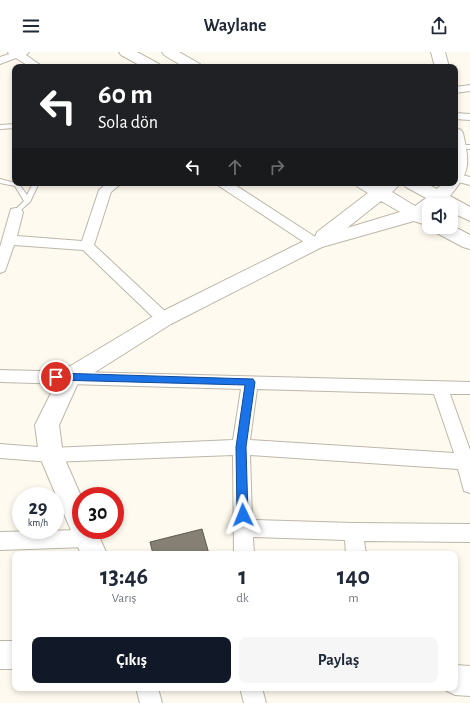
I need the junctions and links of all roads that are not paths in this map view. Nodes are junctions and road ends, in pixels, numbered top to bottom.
1 (126, 52) edge
2 (169, 52) edge
3 (438, 52) edge
4 (18, 53) edge
5 (0, 61) edge
6 (34, 64) edge
7 (148, 64) edge
8 (190, 64) edge
9 (441, 64) edge
10 (470, 88) edge
11 (458, 90) edge
12 (458, 116) edge
13 (470, 117) edge
14 (12, 126) edge
15 (0, 127) edge
16 (459, 142) edge
17 (0, 181) edge
18 (459, 181) edge
19 (12, 184) edge
20 (18, 186) edge
21 (35, 186) edge
22 (111, 186) edge
23 (228, 186) edge
24 (378, 186) edge
25 (417, 186) edge
26 (456, 186) edge
27 (438, 198) edge
28 (449, 198) edge
29 (28, 201) junction
30 (458, 209) edge
31 (16, 212) joint
32 (470, 215) edge
33 (422, 217) edge
34 (452, 234) edge
35 (9, 240) junction
36 (315, 243) junction
37 (470, 244) edge
38 (87, 246) junction
39 (0, 268) edge
40 (164, 319) junction
41 (0, 376) edge
42 (70, 377) junction
43 (250, 382) junction
44 (440, 387) junction
45 (470, 388) edge
46 (241, 447) junction
47 (0, 451) edge
48 (51, 455) junction
49 (468, 462) edge
50 (470, 485) edge
51 (72, 504) edge
52 (243, 528) junction
53 (354, 532) junction
54 (470, 533) edge
55 (72, 538) edge
56 (0, 541) edge
57 (244, 551) edge
58 (356, 551) edge
59 (0, 655) edge
60 (12, 655) edge
61 (458, 680) edge
62 (470, 681) edge
63 (148, 691) edge
64 (252, 691) edge
65 (151, 703) edge
66 (255, 703) edge

1 - 7 street
2 - 8 street
3 - 9 street
4 - 5 street
4 - 6 street
10 - 11 street
12 - 13 street
14 - 15 lane
16 - 18 street
17 - 19 lane
20 - 29 lane
21 - 29 lane
22 - 38 street
23 - 36 street
24 - 33 street
24 - 36 street
25 - 27 street
26 - 28 street
29 - 31 lane
30 - 32 street
31 - 35 street
33 - 36 street
34 - 37 street
35 - 38 street
35 - 39 street
36 - 40 street
38 - 40 street
40 - 42 street
41 - 42 street
42 - 43 street
42 - 48 street
43 - 44 street
43 - 46 street
44 - 45 street
44 - 49 street
46 - 48 street
46 - 49 street
46 - 52 street
47 - 48 street
48 - 51 street
49 - 50 street
52 - 53 street
52 - 57 street
53 - 54 street
53 - 58 street
55 - 56 street
59 - 60 street
61 - 62 street
63 - 65 street
64 - 66 street

